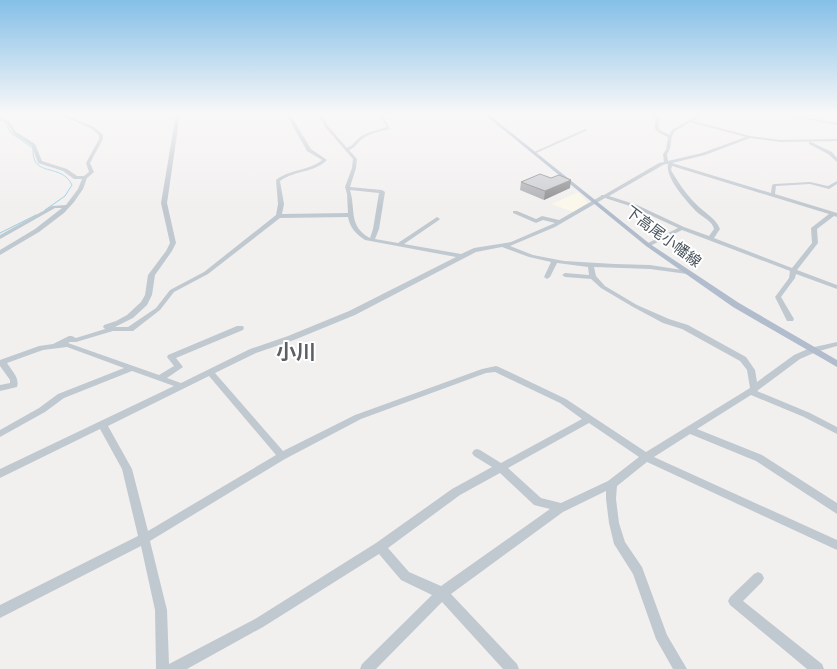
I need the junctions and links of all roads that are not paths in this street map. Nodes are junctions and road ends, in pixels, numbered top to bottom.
1 (34, 145) edge
2 (97, 145) edge
3 (173, 145) edge
4 (306, 145) edge
5 (344, 145) edge
6 (354, 145) edge
7 (524, 145) edge
8 (554, 145) edge
9 (669, 145) edge
10 (727, 145) edge
11 (815, 145) edge
12 (347, 149) junction
13 (534, 153) junction
14 (837, 161) edge
15 (668, 163) junction
16 (85, 177) junction
17 (837, 182) edge
18 (348, 188) junction
19 (773, 194) junction
20 (603, 196) junction
21 (593, 201) junction
22 (68, 206) junction
23 (515, 212) dead end
24 (350, 215) junction
25 (835, 215) edge
26 (279, 216) junction
27 (438, 219) dead end
28 (560, 222) junction
29 (682, 228) junction
30 (0, 237) edge
31 (710, 239) junction
32 (372, 240) junction
33 (398, 245) junction
34 (648, 245) junction
35 (502, 246) junction
36 (0, 254) edge
37 (462, 256) junction
38 (555, 260) junction
39 (591, 265) junction
40 (794, 271) junction
41 (687, 272) junction
42 (565, 275) dead end
43 (547, 277) dead end
44 (594, 277) junction
45 (837, 288) edge
46 (790, 319) dead end
47 (240, 328) dead end
48 (69, 339) junction
49 (837, 344) edge
50 (56, 345) junction
51 (812, 350) junction
52 (1, 362) edge
53 (837, 364) edge
54 (131, 368) junction
55 (211, 373) junction
56 (160, 378) junction
57 (182, 386) junction
58 (0, 388) edge
59 (752, 390) junction
60 (589, 419) junction
61 (102, 424) junction
62 (689, 430) junction
63 (837, 431) edge
64 (0, 434) edge
65 (476, 453) dead end
66 (282, 456) junction
67 (646, 456) junction
68 (500, 467) junction
69 (0, 474) edge
70 (612, 484) junction
71 (562, 508) junction
72 (837, 508) edge
73 (144, 539) junction
74 (837, 545) edge
75 (380, 546) junction
76 (758, 578) dead end
77 (442, 593) junction
78 (0, 612) edge
79 (163, 669) edge
80 (174, 669) edge
81 (367, 669) edge
82 (512, 669) edge
83 (680, 669) edge
84 (817, 669) edge

1 - 16 street
2 - 16 street
3 - 48 street
4 - 26 street
5 - 12 street
6 - 12 street
7 - 13 main road, 下高尾小幡線
8 - 13 street
9 - 15 street
10 - 15 street
11 - 14 street
12 - 18 street
13 - 21 main road, 下高尾小幡線
15 - 19 street
15 - 20 street
15 - 31 street
16 - 22 street
17 - 19 street
18 - 24 street
18 - 32 street
19 - 25 street
20 - 21 street
20 - 29 street
21 - 28 street
21 - 34 main road, 下高尾小幡線
22 - 30 street
22 - 36 street
23 - 28 street
24 - 26 street
24 - 32 street
25 - 40 street
26 - 48 street
27 - 33 street
28 - 35 street
29 - 31 street
29 - 34 street
31 - 40 street
32 - 33 street
33 - 37 street
34 - 41 main road, 下高尾小幡線
35 - 37 street
35 - 38 street
37 - 55 street
38 - 39 street
38 - 43 street
39 - 41 street
39 - 44 street
40 - 45 street
40 - 46 street
41 - 51 main road, 下高尾小幡線
42 - 44 street
44 - 59 street
47 - 56 street
48 - 50 street
49 - 51 street
50 - 52 street
50 - 54 street
51 - 53 main road, 下高尾小幡線
51 - 59 street
52 - 58 street
54 - 56 street
54 - 64 street
55 - 57 street
55 - 66 street
56 - 57 street
57 - 61 street
59 - 62 street
59 - 63 street
60 - 66 street
60 - 67 street
60 - 68 street
61 - 69 street
61 - 73 street
62 - 67 street
62 - 72 street
65 - 68 street
66 - 73 street
67 - 70 street
67 - 74 street
68 - 71 street
68 - 75 street
70 - 71 street
70 - 83 street
71 - 77 street
73 - 78 street
73 - 79 street
75 - 77 street
75 - 80 street
76 - 84 street
77 - 81 street
77 - 82 street

